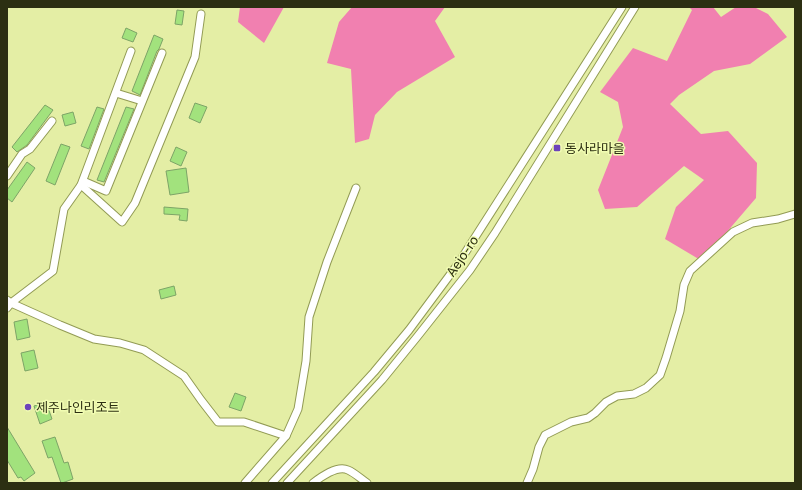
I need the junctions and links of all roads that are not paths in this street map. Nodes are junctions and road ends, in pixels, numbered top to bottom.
1 (622, 7) edge
2 (635, 7) edge
3 (201, 14) dead end
4 (131, 51) dead end
5 (162, 53) dead end
6 (116, 93) junction
7 (142, 101) junction
8 (52, 121) dead end
9 (7, 176) edge
10 (82, 183) junction
11 (356, 188) dead end
12 (795, 214) edge
13 (8, 304) edge
14 (286, 436) junction
15 (245, 483) edge
16 (272, 483) edge
17 (287, 483) edge
18 (313, 483) edge
19 (367, 483) edge
20 (527, 483) edge

1 - 16 street, Aejo-ro
2 - 17 street, Aejo-ro
3 - 10 street
4 - 6 street
5 - 7 street
6 - 7 street
6 - 10 street
7 - 10 street
8 - 9 street
10 - 13 street
11 - 14 street
12 - 20 street
13 - 14 street
14 - 15 street
18 - 19 street

